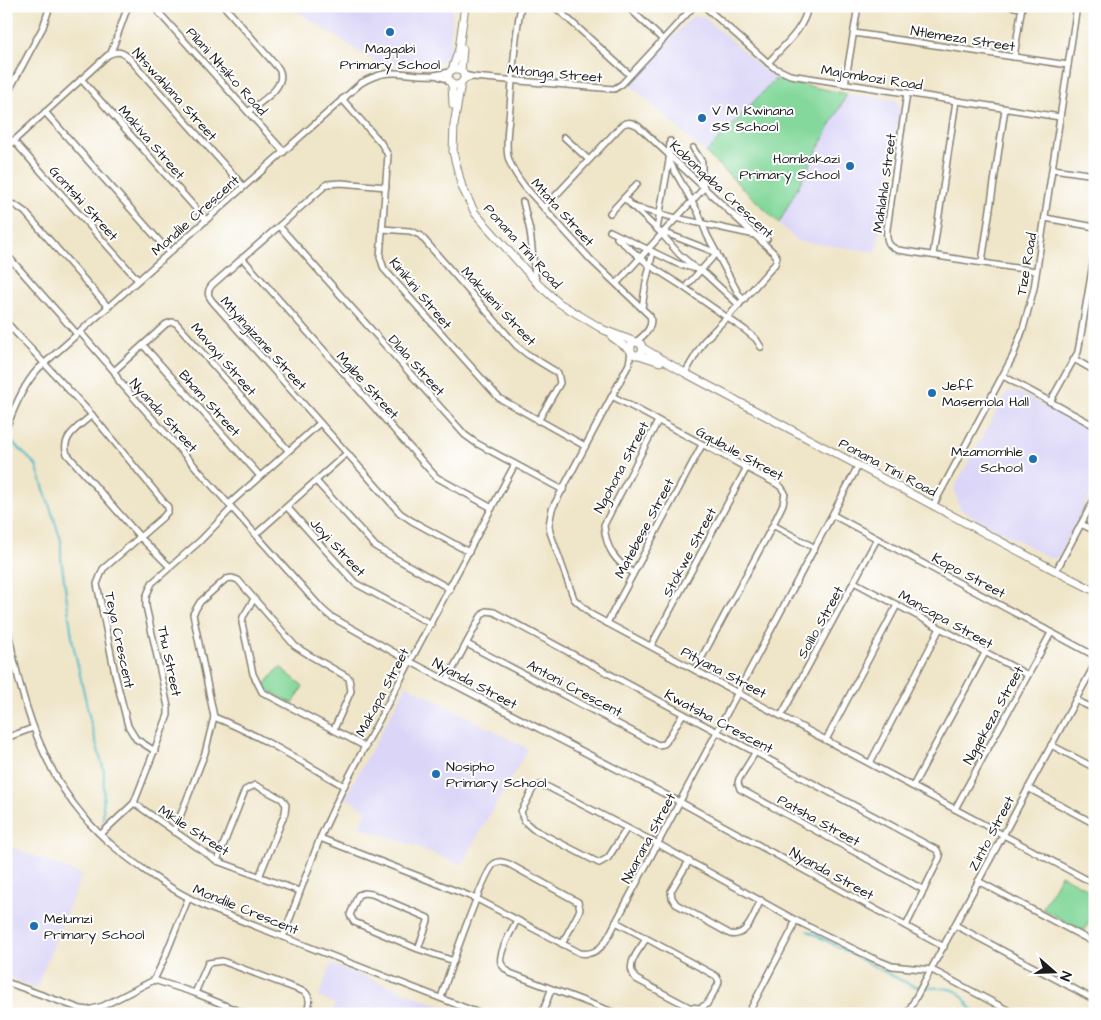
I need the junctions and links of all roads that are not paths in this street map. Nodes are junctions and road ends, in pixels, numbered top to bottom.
1 (50, 6) edge
2 (128, 6) edge
3 (154, 6) edge
4 (224, 6) edge
5 (465, 6) edge
6 (521, 6) edge
7 (554, 6) edge
8 (627, 6) edge
9 (694, 6) edge
10 (704, 6) edge
11 (808, 6) edge
12 (858, 6) edge
13 (1010, 6) edge
14 (1078, 6) edge
15 (1022, 7) edge
16 (854, 33) junction
17 (461, 39) junction
18 (663, 40) junction
19 (111, 54) junction
20 (1014, 57) junction
21 (768, 63) junction
22 (1068, 65) junction
23 (451, 71) junction
24 (434, 75) junction
25 (630, 75) junction
26 (462, 77) junction
27 (81, 79) junction
28 (512, 80) junction
29 (451, 82) junction
30 (845, 84) junction
31 (907, 93) junction
32 (6, 96) edge
33 (342, 99) junction
34 (956, 101) junction
35 (1005, 109) junction
36 (45, 112) junction
37 (248, 112) junction
38 (1060, 118) junction
39 (454, 125) junction
40 (564, 138) dead end
41 (13, 140) junction
42 (670, 141) dead end
43 (6, 148) edge
44 (693, 148) dead end
45 (284, 152) junction
46 (669, 158) junction
47 (589, 160) junction
48 (1053, 169) junction
49 (1095, 175) edge
50 (637, 184) dead end
51 (243, 186) junction
52 (386, 187) junction
53 (704, 188) junction
54 (624, 198) junction
55 (691, 201) junction
56 (524, 202) dead end
57 (6, 203) edge
58 (633, 207) junction
59 (544, 208) junction
60 (610, 213) dead end
61 (660, 214) junction
62 (676, 218) junction
63 (1045, 218) junction
64 (206, 220) junction
65 (702, 223) junction
66 (279, 226) junction
67 (1095, 226) edge
68 (382, 229) junction
69 (656, 229) junction
70 (610, 231) dead end
71 (662, 233) junction
72 (755, 235) junction
73 (617, 238) dead end
74 (767, 239) dead end
75 (650, 250) junction
76 (169, 252) junction
77 (1095, 252) edge
78 (6, 254) edge
79 (717, 254) junction
80 (933, 255) junction
81 (242, 258) junction
82 (639, 258) junction
83 (982, 262) junction
84 (649, 266) junction
85 (699, 269) junction
86 (1036, 270) junction
87 (138, 280) junction
88 (536, 283) junction
89 (617, 283) junction
90 (688, 284) dead end
91 (744, 300) junction
92 (739, 305) junction
93 (108, 308) junction
94 (642, 308) junction
95 (727, 317) junction
96 (6, 322) edge
97 (604, 330) junction
98 (78, 333) junction
99 (639, 344) junction
100 (143, 345) junction
101 (761, 347) dead end
102 (634, 353) junction
103 (1074, 360) junction
104 (44, 363) junction
105 (674, 367) junction
106 (1095, 370) edge
107 (114, 371) junction
108 (685, 373) junction
109 (1004, 376) junction
110 (612, 396) junction
111 (1050, 402) junction
112 (92, 415) junction
113 (538, 421) junction
114 (658, 421) junction
115 (320, 423) junction
116 (1095, 426) edge
117 (6, 428) edge
118 (702, 445) junction
119 (585, 446) junction
120 (288, 450) junction
121 (347, 452) junction
122 (516, 464) junction
123 (858, 466) junction
124 (746, 469) junction
125 (260, 476) junction
126 (316, 481) junction
127 (562, 490) junction
128 (1095, 498) edge
129 (231, 506) junction
130 (933, 506) junction
131 (287, 507) junction
132 (492, 508) junction
133 (834, 515) junction
134 (1081, 524) junction
135 (772, 525) junction
136 (1095, 531) edge
137 (256, 534) junction
138 (140, 537) junction
139 (877, 539) junction
140 (815, 548) junction
141 (469, 552) junction
142 (170, 568) junction
143 (1056, 571) junction
144 (633, 573) junction
145 (854, 582) junction
146 (450, 589) junction
147 (1093, 592) edge
148 (254, 599) junction
149 (897, 605) junction
150 (6, 618) edge
151 (607, 623) junction
152 (431, 624) junction
153 (940, 628) junction
154 (1051, 633) junction
155 (467, 644) junction
156 (651, 646) junction
157 (985, 653) junction
158 (1095, 656) edge
159 (411, 662) junction
160 (1095, 664) edge
161 (695, 670) junction
162 (1028, 676) junction
163 (447, 680) junction
164 (738, 692) junction
165 (1075, 700) junction
166 (1095, 709) edge
167 (683, 714) junction
168 (214, 716) junction
169 (782, 716) junction
170 (33, 728) junction
171 (334, 729) junction
172 (717, 732) junction
173 (6, 738) edge
174 (826, 740) junction
175 (1051, 745) junction
176 (366, 747) junction
177 (156, 751) junction
178 (754, 753) junction
179 (870, 763) junction
180 (1095, 768) edge
181 (344, 786) junction
182 (913, 786) junction
183 (1028, 788) junction
184 (680, 802) junction
185 (134, 803) junction
186 (955, 809) junction
187 (1095, 824) edge
188 (627, 828) junction
189 (174, 832) junction
190 (101, 834) junction
191 (1002, 835) junction
192 (320, 838) junction
193 (658, 844) junction
194 (217, 861) junction
195 (689, 861) junction
196 (259, 876) junction
197 (978, 881) junction
198 (1095, 884) edge
199 (924, 890) junction
200 (299, 891) junction
201 (188, 899) junction
202 (477, 899) junction
203 (761, 900) junction
204 (516, 920) junction
205 (795, 920) junction
206 (616, 922) junction
207 (955, 925) junction
208 (906, 926) junction
209 (283, 937) junction
210 (646, 939) junction
211 (1095, 943) edge
212 (562, 944) junction
213 (944, 947) junction
214 (418, 948) junction
215 (454, 961) junction
216 (932, 970) junction
217 (154, 980) junction
218 (6, 982) edge
219 (551, 990) junction
220 (195, 993) junction
221 (441, 998) junction
222 (1095, 1000) edge
223 (89, 1012) edge
224 (246, 1014) edge
225 (306, 1014) edge
226 (481, 1014) edge
227 (542, 1014) edge
228 (618, 1014) edge
229 (748, 1014) edge
230 (907, 1014) edge
231 (1016, 1014) edge

1 - 32 street
2 - 19 street
3 - 37 street, Pilani Ntsiko Road
4 - 37 street
5 - 17 street, Ponana Tini Road
6 - 28 street, Mtata Street
7 - 25 street
8 - 18 street
9 - 18 street, Mtonga Street
10 - 21 street, Majombozi Road
11 - 21 street
12 - 16 street
13 - 15 street
14 - 22 street, Tize Road
15 - 20 street
16 - 20 street, Ntlemeza Street
16 - 30 street
17 - 23 street, Ponana Tini Road
17 - 26 street, Ponana Tini Road
18 - 25 street, Mtonga Street
19 - 27 street, Ntswahlana Street
19 - 51 street, Ntswahlana Street
20 - 22 street, Ntlemeza Street
21 - 30 street, Majombozi Road
22 - 38 street, Tize Road
23 - 24 street, Mondile Crescent
23 - 26 street
23 - 29 street, Ponana Tini Road
24 - 29 street, Mondile Crescent
24 - 33 street, Mondile Crescent
25 - 28 street, Mtonga Street
26 - 28 street, Mtonga Street
26 - 29 street
26 - 39 street, Ponana Tini Road
27 - 36 street, Ntswahlana Street
27 - 64 street, Makiva Street
28 - 59 street, Mtata Street
29 - 39 street, Ponana Tini Road
30 - 31 street, Majombozi Road
31 - 34 street, Majombozi Road
31 - 80 street, Mahlahla Street
33 - 45 street, Mondile Crescent
33 - 52 street, Kinikini Street
34 - 35 street, Majombozi Road
34 - 80 street
35 - 38 street, Majombozi Road
35 - 83 street
36 - 41 street, Ntswahlana Street
36 - 76 street
37 - 45 street, Pilani Ntsiko Road
38 - 48 street, Tize Road
39 - 88 street, Ponana Tini Road
40 - 47 street
41 - 43 street, Ntswahlana Street
41 - 87 street, Gontshi Street
42 - 46 street
44 - 53 street
45 - 51 street, Mondile Crescent
46 - 47 street, Kobonqaba Crescent
46 - 53 street, Kobonqaba Crescent
46 - 55 street
46 - 61 street
47 - 59 street, Kobonqaba Crescent
48 - 49 street
48 - 63 street, Tize Road
50 - 54 street
51 - 64 street, Mondile Crescent
52 - 66 street, Mtyingizane Street
52 - 68 street, Kinikini Street
53 - 55 street
53 - 72 street, Kobonqaba Crescent
54 - 58 street
54 - 60 street
55 - 62 street
55 - 65 street
56 - 88 street
57 - 93 street
58 - 61 street
58 - 69 street
59 - 89 street, Mtata Street
61 - 62 street
61 - 69 street
62 - 65 street
62 - 71 street
63 - 67 street
63 - 86 street, Tize Road
64 - 76 street, Mondile Crescent
65 - 72 street
65 - 79 street
66 - 81 street, Mtyingizane Street
66 - 122 street, Dlala Street
68 - 113 street, Kinikini Street
68 - 113 street, Makuleni Street
69 - 71 street
70 - 75 street
71 - 75 street
71 - 79 street
71 - 85 street
72 - 74 street
72 - 91 street, Kobonqaba Crescent
73 - 82 street
75 - 82 street
75 - 84 street
75 - 85 street
76 - 87 street, Mondile Crescent
77 - 103 street
78 - 98 street, Nyanda Street
79 - 85 street
79 - 91 street
80 - 83 street, Mahlahla Street
81 - 115 street, Mtyingizane Street
81 - 132 street, Mgibe Street
82 - 84 street
82 - 89 street
83 - 86 street, Mahlahla Street
84 - 94 street
84 - 95 street
85 - 90 street
85 - 92 street
86 - 109 street, Tize Road
87 - 93 street, Mondile Crescent
88 - 97 street, Ponana Tini Road
89 - 94 street, Mtata Street
91 - 92 street, Kobonqaba Crescent
92 - 95 street, Kobonqaba Crescent
93 - 98 street, Mondile Crescent
94 - 99 street, Mtata Street
95 - 101 street
95 - 108 street, Kobonqaba Crescent
96 - 104 street, Teya Crescent
97 - 99 street, Ponana Tini Road
97 - 102 street, Ponana Tini Road
98 - 104 street, Mondile Crescent
98 - 107 street, Nyanda Street
99 - 102 street
99 - 102 street
99 - 105 street, Ponana Tini Road
100 - 107 street, Mavayi Street
100 - 120 street, Mavayi Street
100 - 125 street, Bham Street
102 - 105 street, Ponana Tini Road
102 - 110 street, Pityana Street
103 - 106 street
103 - 111 street
104 - 112 street, Teya Crescent
104 - 117 street, Mondile Crescent
105 - 108 street, Ponana Tini Road
107 - 129 street, Nyanda Street
108 - 123 street, Ponana Tini Road
109 - 111 street
109 - 130 street, Tize Road
110 - 114 street, Gqubule Street
110 - 119 street, Pityana Street
111 - 116 street
112 - 138 street
112 - 138 street, Teya Crescent
113 - 119 street, Kinikini Street
114 - 118 street, Gqubule Street
114 - 144 street, Ngohona Street
115 - 120 street, Thu Street
115 - 121 street, Mtyingizane Street
118 - 124 street, Gqubule Street
118 - 144 street, Matebese Street
119 - 127 street, Pityana Street
120 - 125 street, Thu Street
121 - 126 street
121 - 141 street, Mtyingizane Street
122 - 127 street, Dlala Street
122 - 132 street, Makapa Street
123 - 130 street, Ponana Tini Road
123 - 133 street, Nxarana Street
124 - 135 street, Gqubule Street
124 - 156 street, Stokwe Street
125 - 129 street, Thu Street
126 - 131 street
126 - 146 street
127 - 151 street, Pityana Street
128 - 134 street
129 - 137 street, Nyanda Street
129 - 142 street, Thu Street
130 - 143 street, Ponana Tini Road
131 - 137 street
131 - 152 street, Joyi Street
132 - 141 street, Makapa Street
133 - 139 street, Kopo Street
133 - 140 street, Nxarana Street
134 - 136 street
134 - 143 street
135 - 140 street
135 - 161 street, Gqubule Street
137 - 159 street, Nyanda Street
138 - 142 street
138 - 177 street, Teya Crescent
139 - 145 street, Solilo Street
139 - 154 street, Kopo Street
140 - 164 street, Nxarana Street
141 - 146 street, Makapa Street
142 - 177 street, Thu Street
143 - 147 street, Ponana Tini Road
144 - 151 street, Matebese Street
145 - 149 street, Mancapa Street
145 - 169 street, Solilo Street
146 - 152 street, Makapa Street
148 - 168 street
148 - 171 street
148 - 171 street
149 - 153 street, Mancapa Street
149 - 174 street
150 - 170 street, Mondile Crescent
151 - 156 street, Pityana Street
152 - 159 street, Makapa Street
153 - 157 street, Mancapa Street
153 - 179 street
154 - 158 street, Kopo Street
154 - 162 street, Ngqekeza Street
155 - 163 street, Kwatsha Crescent
155 - 167 street, Antoni Crescent
155 - 167 street, Kwatsha Crescent
156 - 161 street, Pityana Street
157 - 162 street, Mancapa Street
157 - 182 street
159 - 163 street, Nyanda Street
159 - 176 street, Makapa Street
160 - 165 street, Zinto Street
161 - 164 street, Pityana Street
162 - 186 street, Ngqekeza Street
163 - 184 street, Nyanda Street
164 - 169 street, Pityana Street
164 - 172 street, Nxarana Street
165 - 166 street
165 - 175 street, Zinto Street
167 - 172 street, Kwatsha Crescent
168 - 181 street
168 - 189 street
169 - 174 street, Pityana Street
170 - 173 street
170 - 190 street, Mondile Crescent
171 - 176 street
172 - 178 street, Kwatsha Crescent
172 - 184 street, Nxarana Street
174 - 179 street, Pityana Street
175 - 180 street
175 - 183 street, Zinto Street
176 - 181 street, Makapa Street
177 - 185 street, Thu Street
178 - 199 street, Patsha Street
178 - 199 street, Kwatsha Crescent
179 - 182 street, Pityana Street
181 - 192 street, Makapa Street
182 - 186 street, Pityana Street
183 - 187 street
183 - 191 street, Zinto Street
184 - 193 street, Nxarana Street
184 - 208 street, Nyanda Street
185 - 189 street, Mkile Street
185 - 190 street, Thu Street
186 - 191 street, Pityana Street
188 - 188 street
188 - 193 street
189 - 194 street, Mkile Street
190 - 201 street, Mondile Crescent
191 - 197 street, Zinto Street
191 - 198 street, Pityana Street
192 - 200 street, Makapa Street
192 - 202 street, Nxarana Street
193 - 195 street
193 - 206 street, Nxarana Street
194 - 196 street, Mkile Street
194 - 196 street
195 - 203 street
195 - 203 street
196 - 200 street, Mkile Street
197 - 207 street, Zinto Street
197 - 211 street
199 - 208 street, Kwatsha Crescent
200 - 209 street, Makapa Street
201 - 209 street, Mondile Crescent
201 - 217 street
202 - 204 street, Nxarana Street
202 - 212 street
202 - 215 street
203 - 205 street
204 - 212 street, Nxarana Street
204 - 219 street
205 - 216 street
205 - 229 street
206 - 210 street
206 - 212 street, Nxarana Street
207 - 213 street, Zinto Street
207 - 222 street
208 - 213 street, Nyanda Street
209 - 221 street, Mondile Crescent
210 - 210 street
213 - 216 street, Zinto Street
214 - 214 street
214 - 215 street
215 - 221 street
216 - 230 street, Zinto Street
216 - 231 street
217 - 220 street
217 - 223 street
218 - 223 street
219 - 227 street
219 - 228 street
220 - 224 street
220 - 225 street
221 - 226 street, Mondile Crescent

